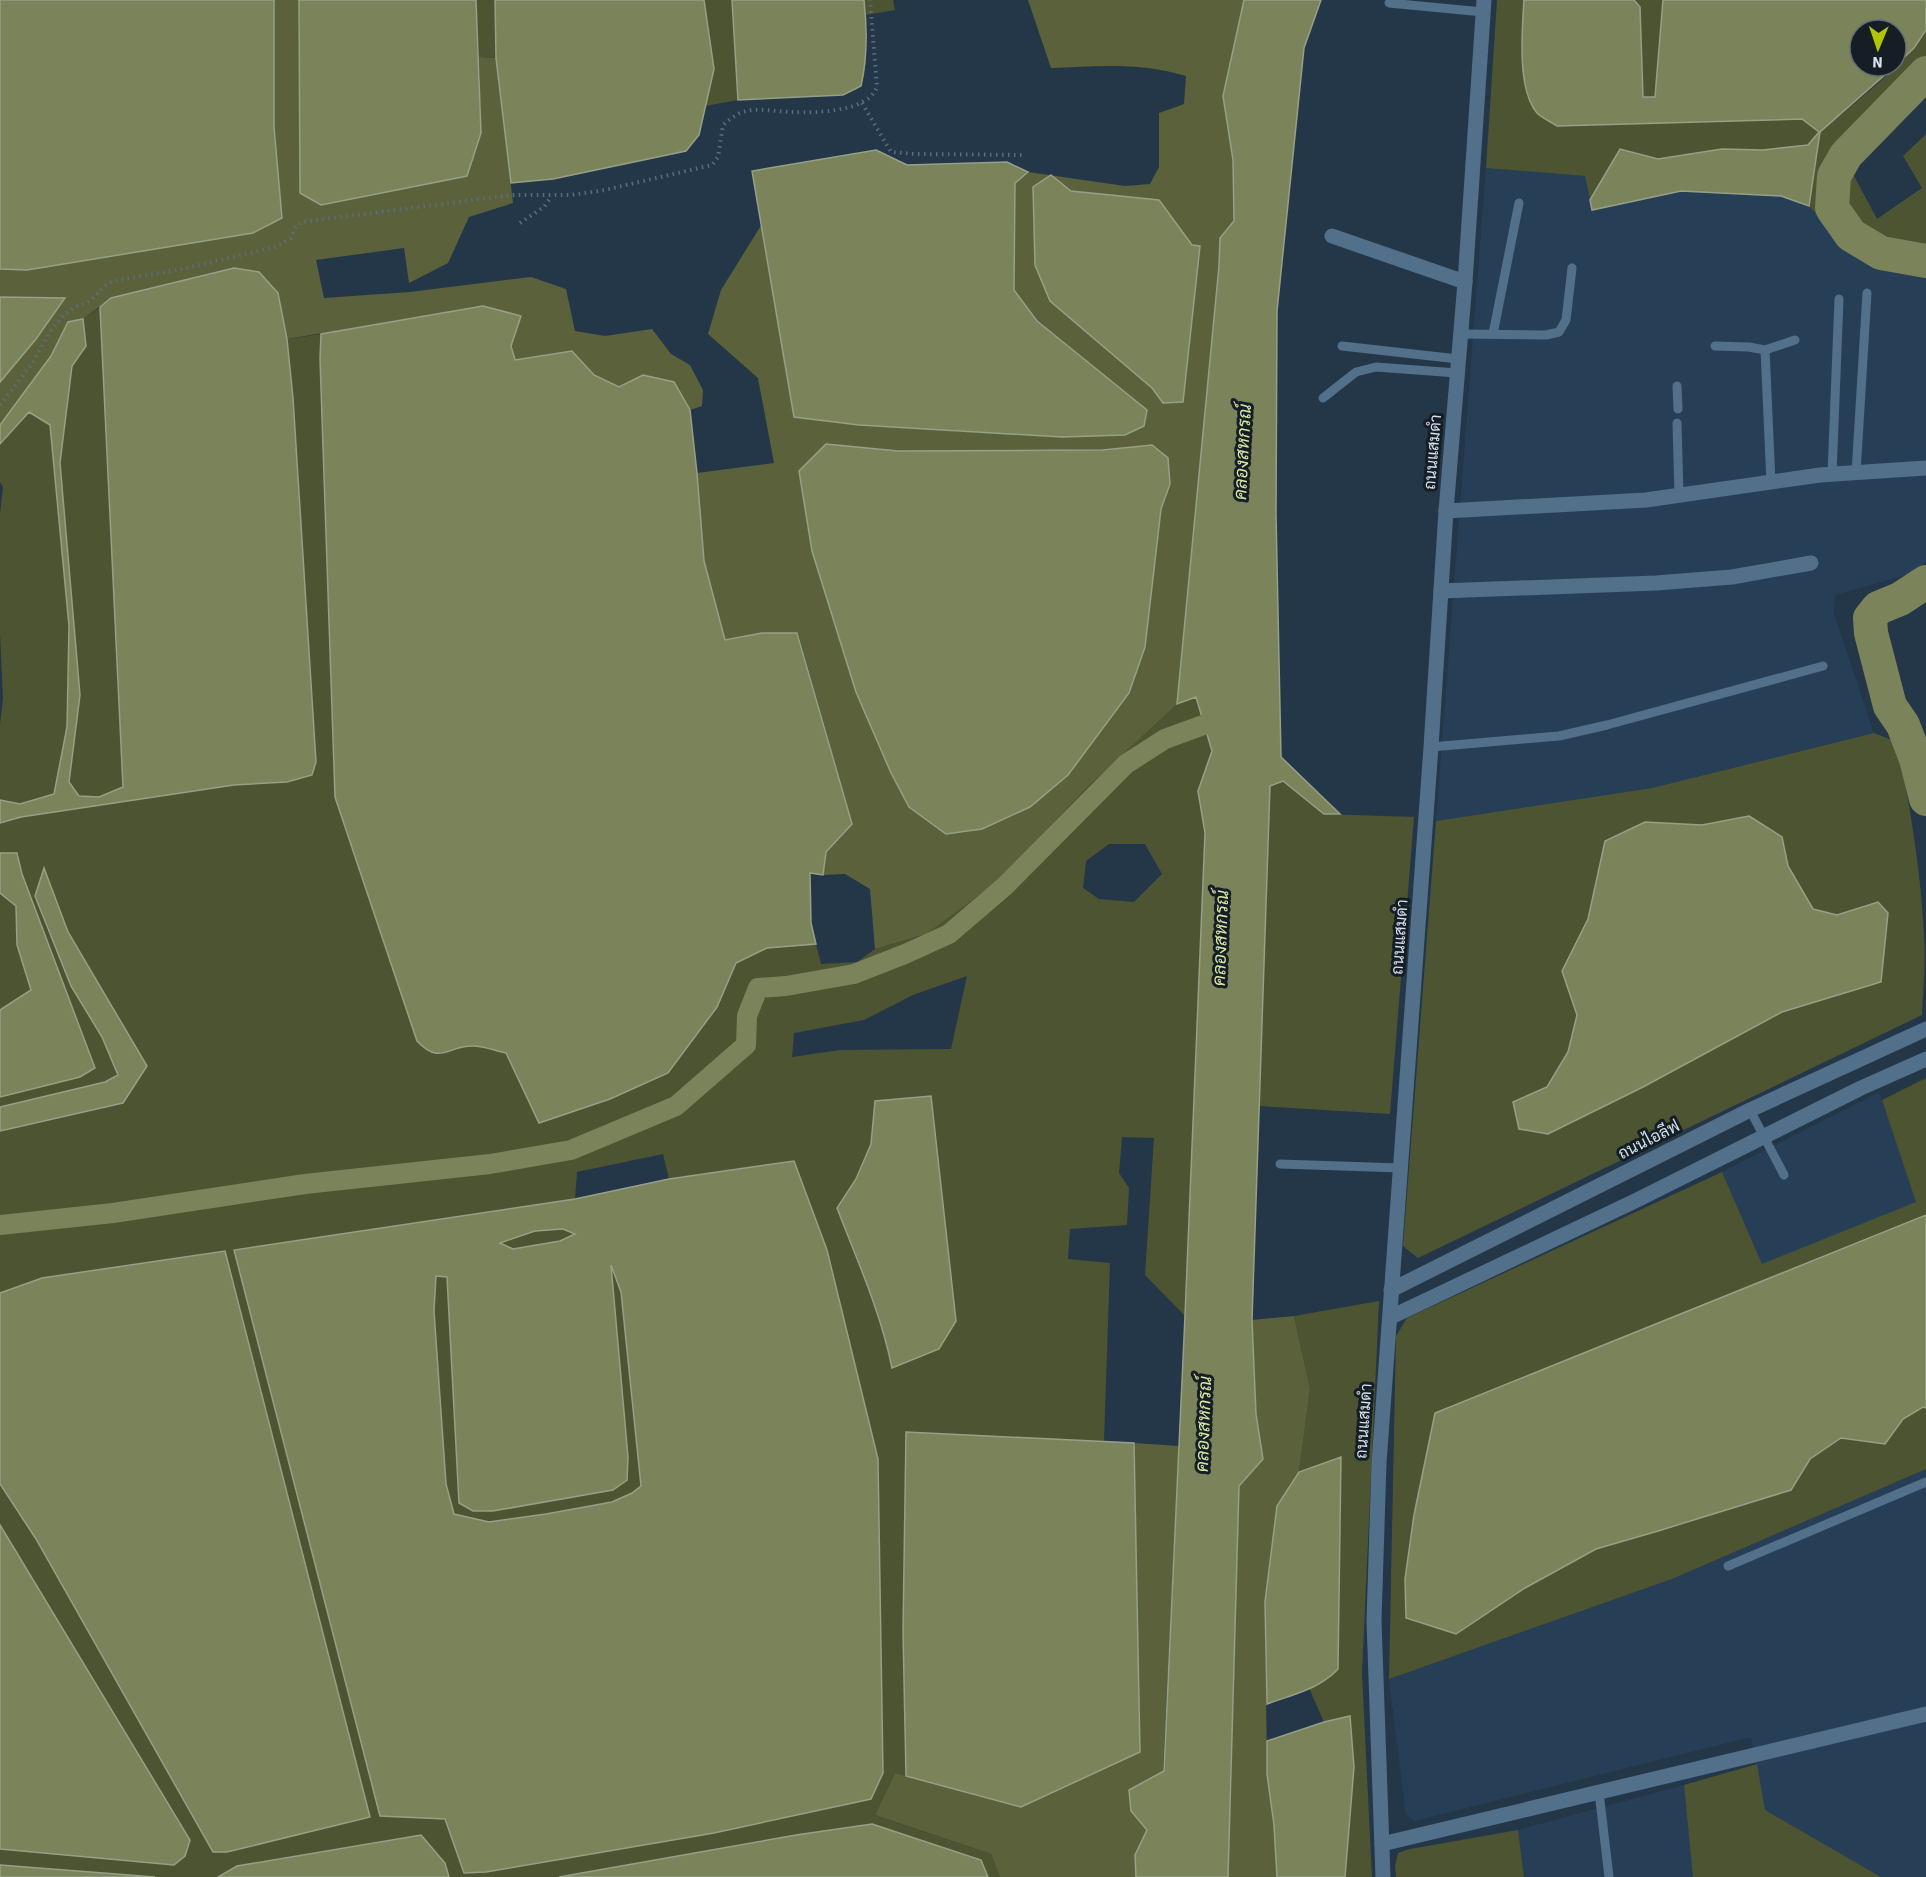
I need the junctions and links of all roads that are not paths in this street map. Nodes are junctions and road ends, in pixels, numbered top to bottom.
1 (1389, 3) dead end
2 (1484, 6) edge
3 (1519, 203) dead end
4 (1332, 236) dead end
5 (1572, 268) dead end
6 (1465, 282) junction
7 (1866, 293) dead end
8 (1839, 299) dead end
9 (1461, 334) junction
10 (1493, 334) junction
11 (1796, 340) dead end
12 (1342, 346) dead end
13 (1715, 346) dead end
14 (1765, 350) junction
15 (1458, 366) junction
16 (1677, 386) dead end
17 (1323, 398) dead end
18 (1678, 409) dead end
19 (1677, 423) dead end
20 (1926, 468) edge
21 (1856, 473) junction
22 (1832, 474) junction
23 (1771, 482) junction
24 (1679, 496) junction
25 (1446, 511) junction
26 (1811, 563) dead end
27 (1441, 591) junction
28 (1823, 666) dead end
29 (1431, 747) junction
30 (1926, 1029) edge
31 (1926, 1059) edge
32 (1750, 1110) junction
33 (1765, 1137) junction
34 (1280, 1164) dead end
35 (1401, 1168) junction
36 (1784, 1175) dead end
37 (1391, 1290) junction
38 (1390, 1317) junction
39 (1926, 1482) edge
40 (1728, 1566) dead end
41 (1926, 1714) edge
42 (1599, 1792) junction
43 (1382, 1844) junction
44 (1383, 1877) edge
45 (1610, 1877) edge

1 - 2 lane
2 - 6 street, ถนนแสมดำ
3 - 10 lane
4 - 6 street
5 - 10 lane
6 - 9 street, ถนนแสมดำ
7 - 21 lane
8 - 22 lane
9 - 10 lane
9 - 15 street, ถนนแสมดำ
11 - 14 lane
12 - 15 lane
13 - 14 lane
14 - 23 lane
15 - 17 lane
15 - 25 street, ถนนแสมดำ
16 - 18 lane
19 - 24 lane
20 - 21 street
21 - 22 street
22 - 23 street
23 - 24 street
24 - 25 street
25 - 27 street, ถนนแสมดำ
26 - 27 street
27 - 29 street, ถนนแสมดำ
28 - 29 lane
29 - 35 street, ถนนแสมดำ
30 - 32 street, ถนนไอลีฟ
31 - 33 street
32 - 33 lane
32 - 37 street, ถนนไอลีฟ
33 - 36 lane
33 - 38 street
34 - 35 lane
35 - 37 street, ถนนแสมดำ
37 - 38 street, ถนนแสมดำ
38 - 43 street, ถนนแสมดำ
39 - 40 lane
41 - 42 street
42 - 43 street
42 - 45 lane
43 - 44 street, ถนนแสมดำ

